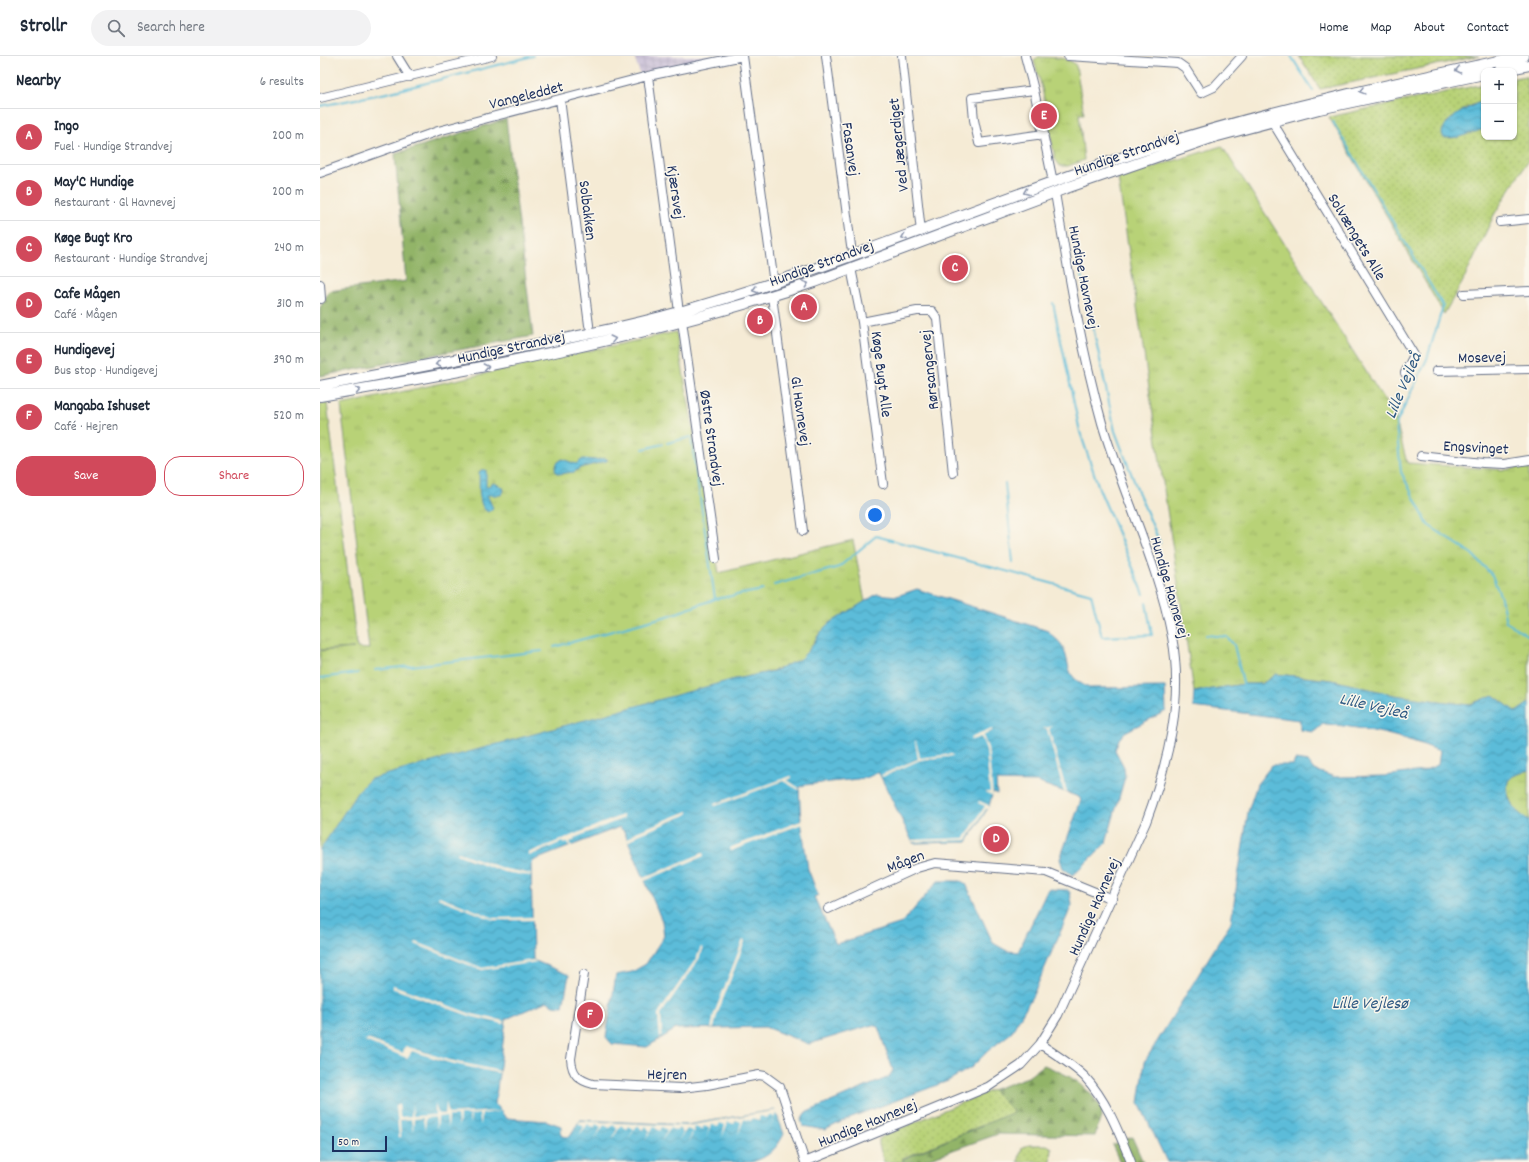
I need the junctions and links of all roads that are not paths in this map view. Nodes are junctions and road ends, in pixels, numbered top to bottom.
1 (397, 56) edge
2 (492, 56) edge
3 (743, 56) edge
4 (826, 56) edge
5 (902, 56) edge
6 (1026, 56) edge
7 (1068, 56) edge
8 (1242, 56) edge
9 (1523, 56) edge
10 (1529, 65) edge
11 (1514, 68) edge
12 (1481, 75) edge
13 (648, 76) junction
14 (410, 77) junction
15 (1034, 90) junction
16 (320, 98) edge
17 (560, 99) junction
18 (1318, 105) junction
19 (1270, 118) junction
20 (1044, 134) junction
21 (320, 173) edge
22 (1053, 182) junction
23 (1055, 193) junction
24 (1529, 219) edge
25 (1500, 222) dead end
26 (921, 232) junction
27 (851, 246) dead end
28 (851, 268) junction
29 (320, 284) edge
30 (774, 284) junction
31 (1529, 291) edge
32 (1464, 294) dead end
33 (772, 296) junction
34 (321, 299) dead end
35 (681, 317) junction
36 (862, 322) junction
37 (590, 325) dead end
38 (1529, 369) edge
39 (1436, 371) dead end
40 (1405, 373) dead end
41 (320, 386) edge
42 (320, 396) edge
43 (1421, 456) dead end
44 (1529, 460) edge
45 (953, 473) dead end
46 (883, 484) dead end
47 (804, 531) dead end
48 (716, 559) dead end
49 (1112, 899) junction
50 (828, 908) dead end
51 (584, 974) dead end
52 (1040, 1044) junction
53 (805, 1162) edge
54 (1131, 1162) edge

1 - 14 street
2 - 14 street
3 - 13 street, Vangeleddet
3 - 30 street
4 - 27 street, Fasanvej
5 - 26 street, Ved Jægerdiget
6 - 15 street
7 - 8 street
9 -> 18 main road
10 - 11 main road
12 - 18 main road
13 - 17 street, Vangeleddet
13 - 35 street, Kjærsvej
14 - 16 street
15 - 20 street
15 - 20 street
17 - 21 street, Vangeleddet
17 - 37 street, Solbakken
18 - 19 main road, Hundige Strandvej
19 - 22 main road, Hundige Strandvej
19 - 23 main road, Hundige Strandvej
19 - 40 street, Solvængets Alle
20 - 22 street
22 - 23 main road
22 -> 26 main road, Hundige Strandvej
23 - 28 main road, Hundige Strandvej
23 - 49 street, Hundige Havnevej
24 - 25 street
26 -> 30 main road, Hundige Strandvej
33 -> 28 main road, Hundige Strandvej
28 - 36 street, Køge Bugt Alle
29 - 34 street
30 -> 35 main road, Hundige Strandvej
31 - 32 street
33 - 35 main road, Hundige Strandvej
33 - 47 street, Gl Havnevej
35 -> 41 main road, Hundige Strandvej
42 -> 35 main road, Hundige Strandvej
35 - 48 street, Østre Strandvej
36 - 45 street, Rørsangervej
36 - 46 street, Køge Bugt Alle
38 - 39 street, Mosevej
43 - 44 street, Engsvinget
49 - 50 street, Mågen
49 - 52 street, Hundige Havnevej
51 - 53 street, Hejren
52 - 53 street, Hundige Havnevej
52 - 54 street

